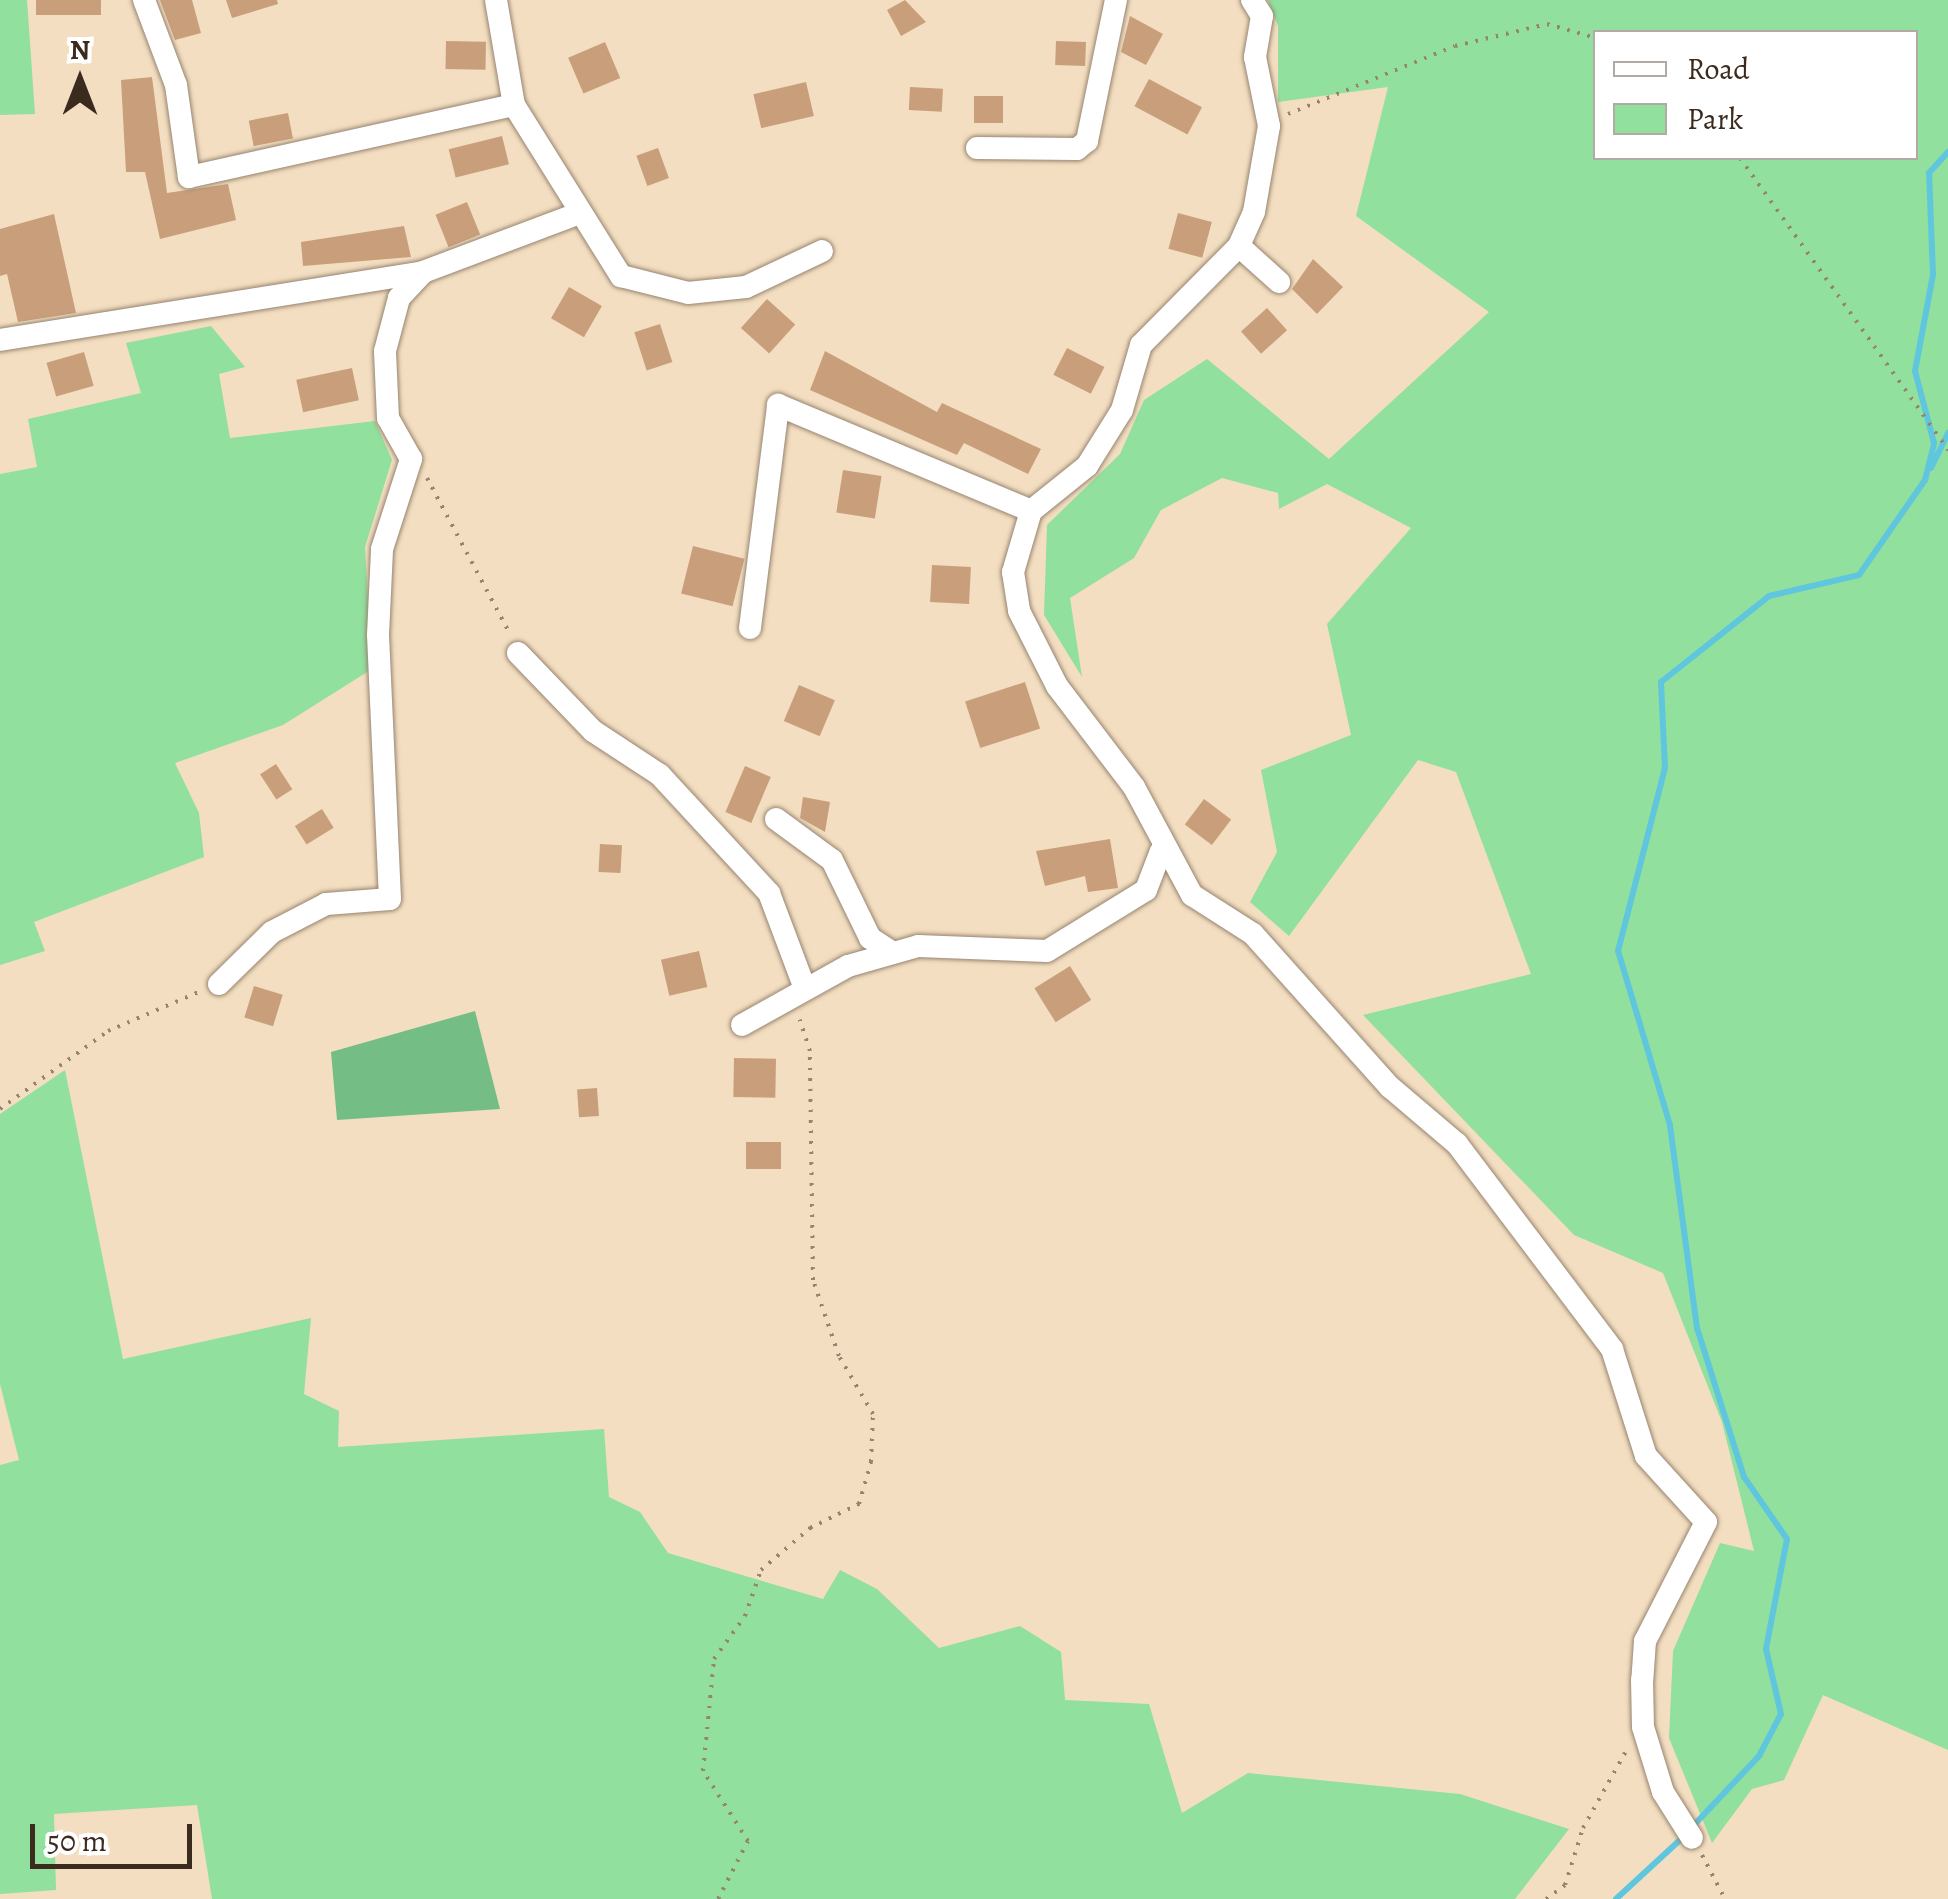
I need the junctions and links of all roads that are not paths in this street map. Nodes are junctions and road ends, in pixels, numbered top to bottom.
1 (144, 0) edge
2 (496, 0) edge
3 (1116, 0) edge
4 (1252, 0) edge
5 (514, 105) junction
6 (977, 148) dead end
7 (577, 214) junction
8 (1239, 246) junction
9 (822, 251) dead end
10 (423, 272) junction
11 (1280, 282) dead end
12 (0, 340) edge
13 (1031, 511) junction
14 (750, 628) dead end
15 (518, 653) road end
16 (776, 819) dead end
17 (1161, 852) junction
18 (893, 953) junction
19 (219, 984) road end
20 (797, 991) junction
21 (742, 1025) dead end
22 (1692, 1838) road end

1 - 5 street
2 - 5 street
3 - 6 street
4 - 8 street
5 - 7 street
7 - 9 street
7 - 10 street
8 - 11 street
8 - 13 street
10 - 12 street
10 - 19 street
13 - 14 street
13 - 17 street
15 - 20 street
16 - 18 street
17 - 18 street
17 - 22 street
18 - 20 street
20 - 21 street

